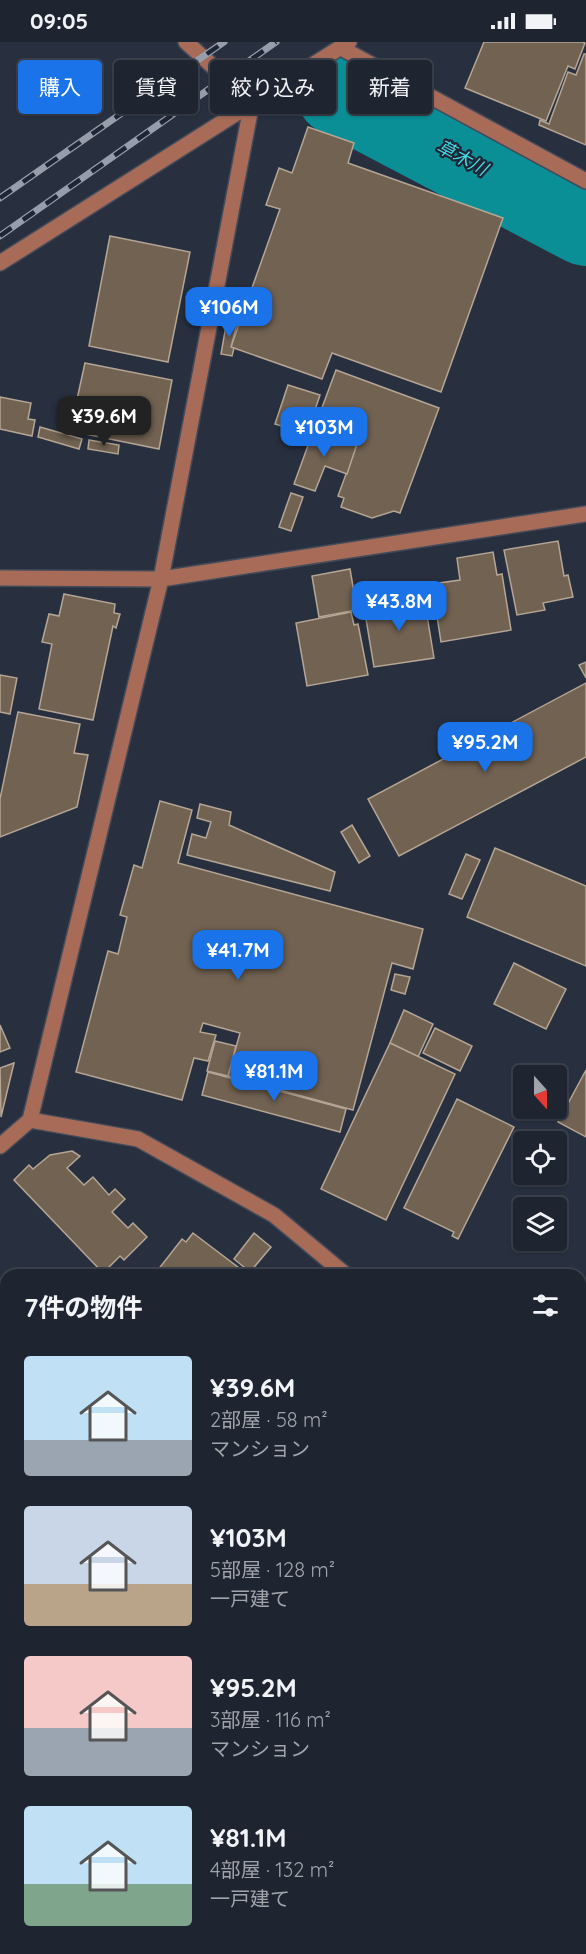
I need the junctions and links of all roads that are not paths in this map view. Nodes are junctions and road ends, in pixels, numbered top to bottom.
1 (186, 42) edge
2 (345, 45) edge
3 (321, 60) edge
4 (210, 64) edge
5 (233, 114) edge
6 (250, 114) edge
7 (586, 181) edge
8 (0, 263) edge
9 (586, 514) edge
10 (0, 578) edge
11 (161, 579) junction
12 (30, 1120) junction
13 (0, 1146) edge
14 (339, 1269) edge

1 - 4 street
2 - 3 street
2 - 7 street
5 - 8 street
6 - 11 street
9 - 11 street
10 - 11 street
11 - 12 street
12 - 13 street
12 - 14 street

